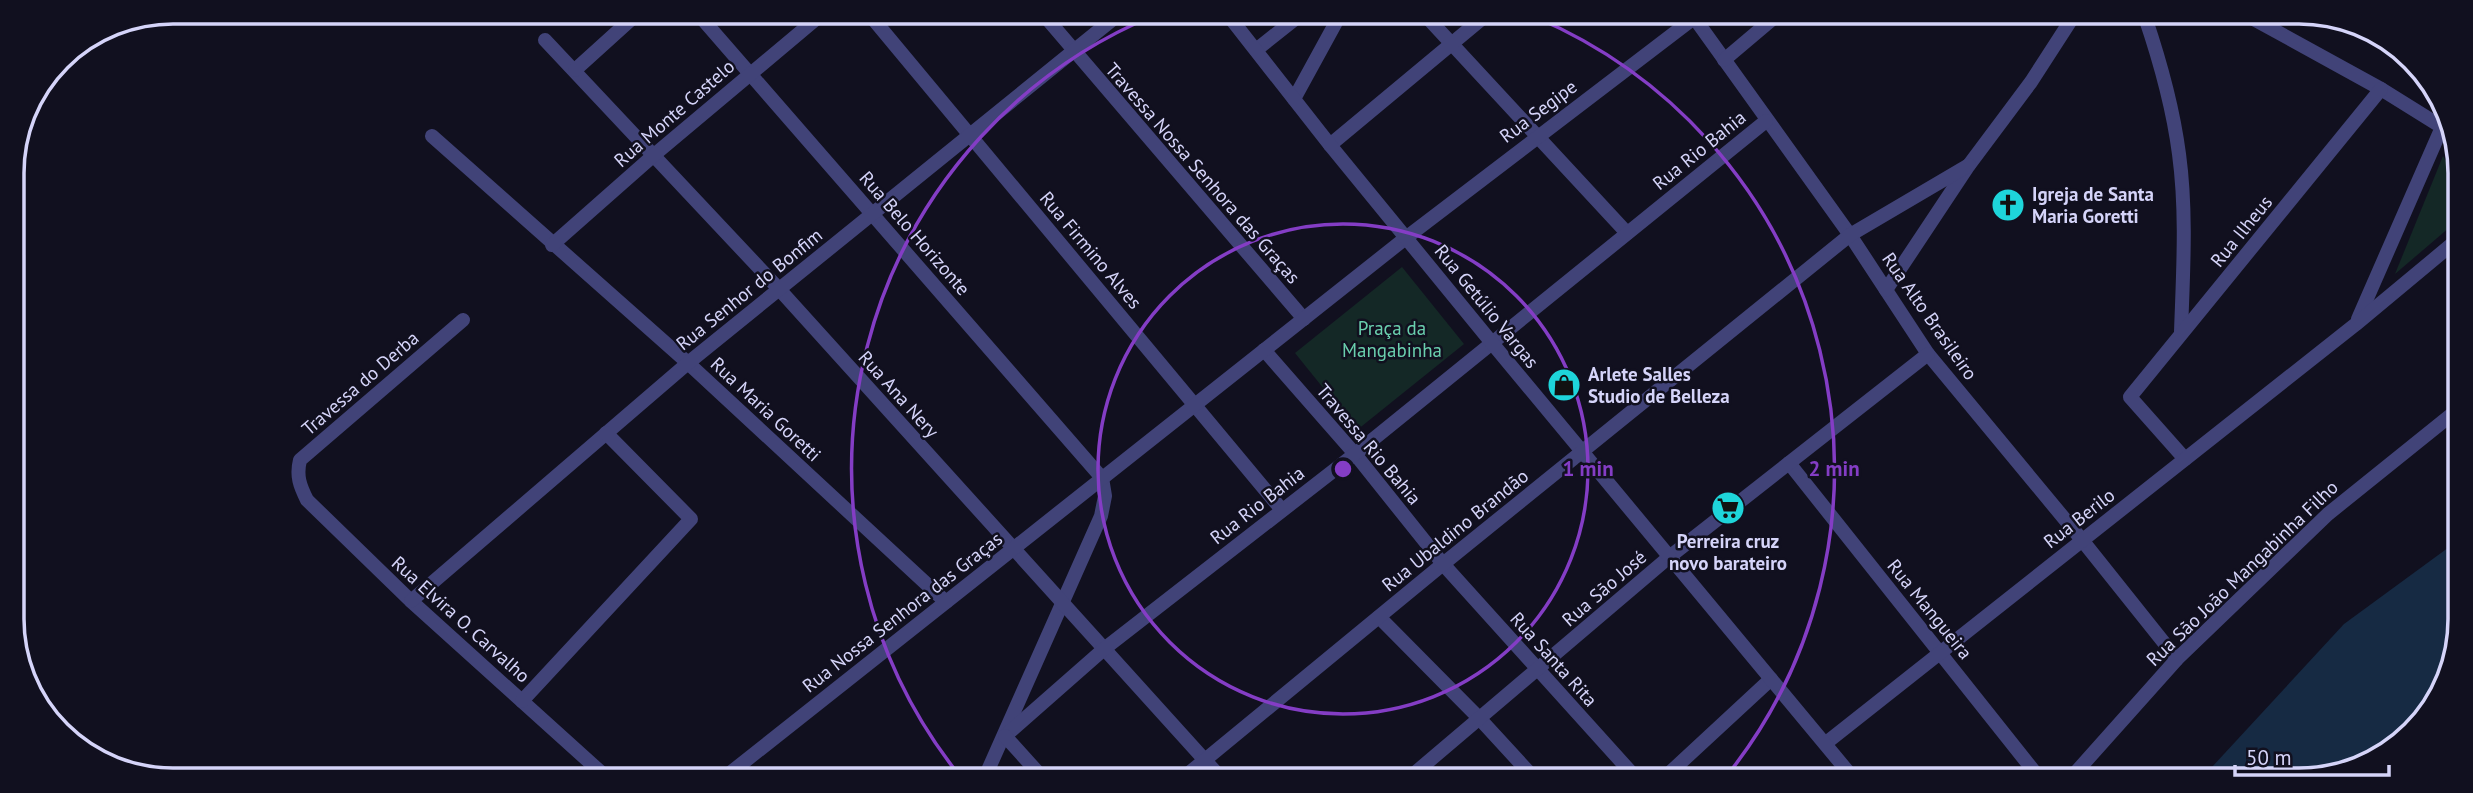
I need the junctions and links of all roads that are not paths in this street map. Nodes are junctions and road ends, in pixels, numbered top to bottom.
1 (1236, 24) edge
2 (1288, 24) edge
3 (1335, 24) edge
4 (1433, 24) edge
5 (1475, 24) edge
6 (1684, 24) edge
7 (1699, 24) edge
8 (1766, 24) edge
9 (2068, 24) edge
10 (2147, 24) edge
11 (2263, 24) edge
12 (625, 25) edge
13 (707, 25) edge
14 (809, 25) edge
15 (878, 25) edge
16 (1051, 25) edge
17 (1106, 25) edge
18 (545, 40) dead end
19 (1451, 44) junction
20 (1256, 50) junction
21 (1074, 51) junction
22 (1724, 60) junction
23 (575, 70) junction
24 (750, 74) junction
25 (2381, 89) junction
26 (1294, 99) junction
27 (2439, 120) edge
28 (1766, 121) junction
29 (2442, 128) edge
30 (969, 134) junction
31 (432, 136) dead end
32 (1537, 136) junction
33 (1330, 145) junction
34 (654, 155) junction
35 (1969, 165) junction
36 (873, 213) junction
37 (1627, 233) junction
38 (1850, 235) junction
39 (1407, 237) junction
40 (552, 245) junction
41 (2448, 247) edge
42 (779, 289) junction
43 (1886, 290) junction
44 (1304, 319) junction
45 (463, 320) dead end
46 (2356, 324) junction
47 (2181, 332) junction
48 (1492, 343) junction
49 (1264, 350) junction
50 (1928, 354) junction
51 (688, 363) junction
52 (1195, 405) junction
53 (2448, 417) edge
54 (606, 433) junction
55 (1582, 451) junction
56 (1355, 454) junction
57 (2185, 459) junction
58 (1789, 463) junction
59 (1102, 478) junction
60 (299, 482) joint
61 (1282, 510) junction
62 (2082, 540) junction
63 (1014, 549) junction
64 (1668, 558) junction
65 (1443, 564) junction
66 (411, 601) junction
67 (946, 602) junction
68 (1064, 604) junction
69 (1379, 617) junction
70 (1104, 649) junction
71 (1941, 652) junction
72 (2177, 659) junction
73 (1537, 671) junction
74 (1771, 679) junction
75 (522, 701) junction
76 (1479, 718) junction
77 (1005, 736) junction
78 (1826, 743) junction
79 (1205, 760) junction
80 (1420, 768) edge
81 (1525, 768) edge
82 (1627, 768) edge
83 (1675, 768) edge
84 (1844, 768) edge
85 (2032, 768) edge
86 (2080, 768) edge
87 (597, 769) edge
88 (735, 769) edge
89 (989, 769) edge
90 (1034, 769) edge
91 (1195, 769) edge
92 (1213, 769) edge

1 - 20 street, Rua Getúlio Vargas
2 - 20 street
3 - 26 street
4 - 19 street
5 - 19 street
6 - 32 street, Rua Segipe
7 - 22 street, Rua Alto Brasileiro
8 - 22 street
9 - 35 street
10 - 47 street
11 - 25 street
12 - 23 street
13 - 24 street, Rua Belo Horizonte
14 - 24 street, Rua Monte Castelo
15 - 30 street, Rua Firmino Alves
16 - 21 street, Travessa Nossa Senhora das Graças
17 - 21 street, Rua Senhor do Bonfim
18 - 23 street, Rua Ana Nery
19 - 32 street
19 - 33 street
20 - 26 street, Rua Getúlio Vargas
21 - 30 street, Rua Senhor do Bonfim
21 - 44 street, Travessa Nossa Senhora das Graças
22 - 28 street, Rua Alto Brasileiro
23 - 34 street, Rua Ana Nery
24 - 34 street, Rua Monte Castelo
24 - 36 street, Rua Belo Horizonte
25 - 27 street
25 - 47 street, Rua Ilheus
26 - 33 street, Rua Getúlio Vargas
28 - 37 street, Rua Rio Bahia
28 - 38 street, Rua Alto Brasileiro
29 - 46 street, Rua Berilo
30 - 36 street, Rua Senhor do Bonfim
30 - 52 street, Rua Firmino Alves
31 - 40 street, Rua Maria Goretti
32 - 37 street
32 - 39 street, Rua Segipe
33 - 39 street, Rua Getúlio Vargas
34 - 40 street, Rua Monte Castelo
34 - 42 street, Rua Ana Nery
35 - 38 street, Rua Ubaldino Brandão
35 - 43 street
36 - 42 street, Rua Senhor do Bonfim
36 - 59 street, Rua Belo Horizonte
37 - 48 street, Rua Rio Bahia
38 - 43 street, Rua Alto Brasileiro
38 - 55 street, Rua Ubaldino Brandão
39 - 44 street, Rua Nossa Senhora das Graças
39 - 48 street, Rua Getúlio Vargas
40 - 51 street, Rua Maria Goretti
41 - 46 street, Rua Berilo
42 - 51 street, Rua Senhor do Bonfim
42 - 63 street, Rua Ana Nery
43 - 50 street, Rua Alto Brasileiro
44 - 49 street, Rua Nossa Senhora das Graças
45 - 60 street, Travessa do Derba
46 - 57 street, Rua Berilo
47 - 57 street, Rua Ilheus
48 - 55 street, Rua Getúlio Vargas
48 - 56 street, Rua Rio Bahia
49 - 52 street, Rua Nossa Senhora das Graças
49 - 56 street, Travessa Rio Bahia
50 - 58 street, Rua São José
50 - 62 street, Rua Alto Brasileiro
51 - 54 street, Rua Senhor do Bonfim
51 - 67 street, Rua Maria Goretti
52 - 59 street, Rua Nossa Senhora das Graças
52 - 61 street, Rua Firmino Alves
53 - 72 street, Rua São João Mangabinha Filho
54 - 66 street, Rua Senhor do Bonfim
54 - 75 street
55 - 64 street, Rua Getúlio Vargas
55 - 65 street, Rua Ubaldino Brandão
56 - 61 street, Rua Rio Bahia
56 - 65 street, Travessa Rio Bahia
57 - 62 street, Rua Berilo
58 - 64 street, Rua São José
58 - 71 street, Rua Mangueira
59 - 63 street, Rua Nossa Senhora das Graças
59 - 68 street
60 - 66 street, Rua Elvira O. Carvalho
61 - 70 street, Rua Rio Bahia
62 - 71 street, Rua Berilo
62 - 72 street, Rua Alto Brasileiro
63 - 67 street, Rua Nossa Senhora das Graças
63 - 68 street, Rua Ana Nery
64 - 73 street, Rua São José
64 - 74 street, Rua Getúlio Vargas
65 - 69 street, Rua Ubaldino Brandão
65 - 73 street, Rua Santa Rita
66 - 75 street, Rua Elvira O. Carvalho
67 - 88 street, Rua Nossa Senhora das Graças
68 - 70 street, Rua Ana Nery
68 - 77 street
69 - 76 street
69 - 79 street, Rua Ubaldino Brandão
70 - 77 street, Rua Rio Bahia
70 - 79 street, Rua Ana Nery
71 - 78 street, Rua Berilo
71 - 85 street, Rua Mangueira
72 - 86 street, Rua São João Mangabinha Filho
73 - 76 street, Rua São José
73 - 82 street, Rua Santa Rita
74 - 78 street, Rua Getúlio Vargas
74 - 83 street
75 - 87 street, Rua Elvira O. Carvalho
76 - 80 street, Rua São José
76 - 81 street
77 - 89 street, Rua Rio Bahia
77 - 90 street
78 - 84 street, Rua Getúlio Vargas
79 - 91 street, Rua Ubaldino Brandão
79 - 92 street, Rua Ana Nery

